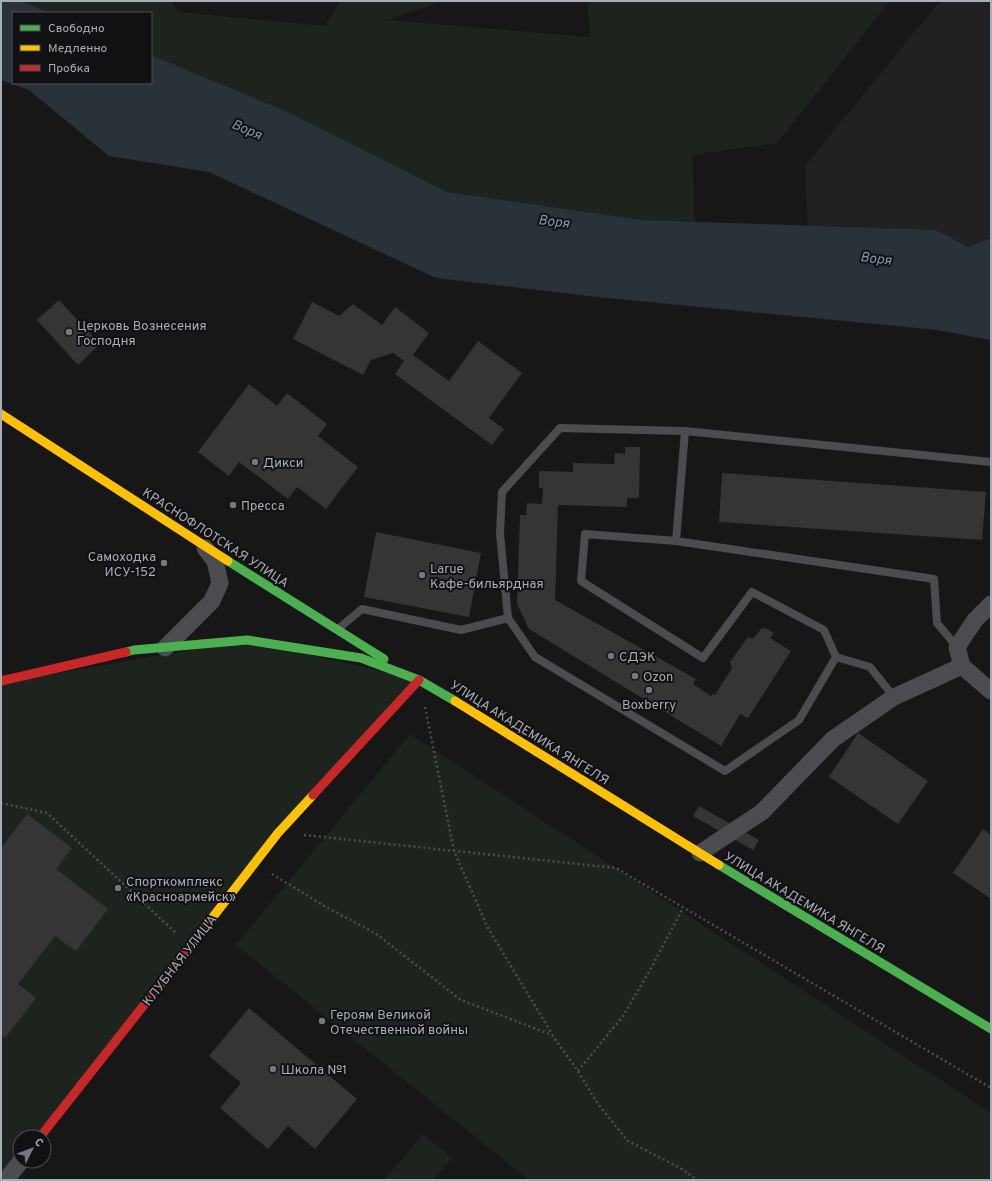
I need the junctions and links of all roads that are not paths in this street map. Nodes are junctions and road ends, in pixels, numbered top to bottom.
1 (1, 414) edge
2 (685, 431) junction
3 (991, 462) edge
4 (676, 541) junction
5 (202, 544) junction
6 (991, 604) edge
7 (508, 618) junction
8 (337, 629) junction
9 (957, 647) junction
10 (165, 648) junction
11 (836, 657) junction
12 (962, 666) junction
13 (420, 680) junction
14 (1, 681) edge
15 (991, 691) edge
16 (894, 697) junction
17 (700, 853) junction
18 (991, 1029) edge
19 (46, 1129) edge
20 (15, 1169) edge
21 (6, 1180) edge

1 - 5 street, КРАСНОФЛОТСКАЯ УЛИЦА
2 - 3 lane
2 - 4 lane
2 - 7 lane
4 - 9 lane
4 - 11 lane
5 - 8 street, КРАСНОФЛОТСКАЯ УЛИЦА
5 - 10 street
6 - 9 street
7 - 8 lane
7 - 11 lane
8 - 13 street, КРАСНОФЛОТСКАЯ УЛИЦА
9 - 12 street
10 - 13 street, УЛИЦА АКАДЕМИКА ЯНГЕЛЯ
10 - 14 street, УЛИЦА АКАДЕМИКА ЯНГЕЛЯ
11 - 16 lane
12 - 15 street
12 - 16 street
13 - 17 street, УЛИЦА АКАДЕМИКА ЯНГЕЛЯ
13 - 19 street, КЛУБНАЯ УЛИЦА
16 - 17 street
17 - 18 street, УЛИЦА АКАДЕМИКА ЯНГЕЛЯ
20 - 21 street

